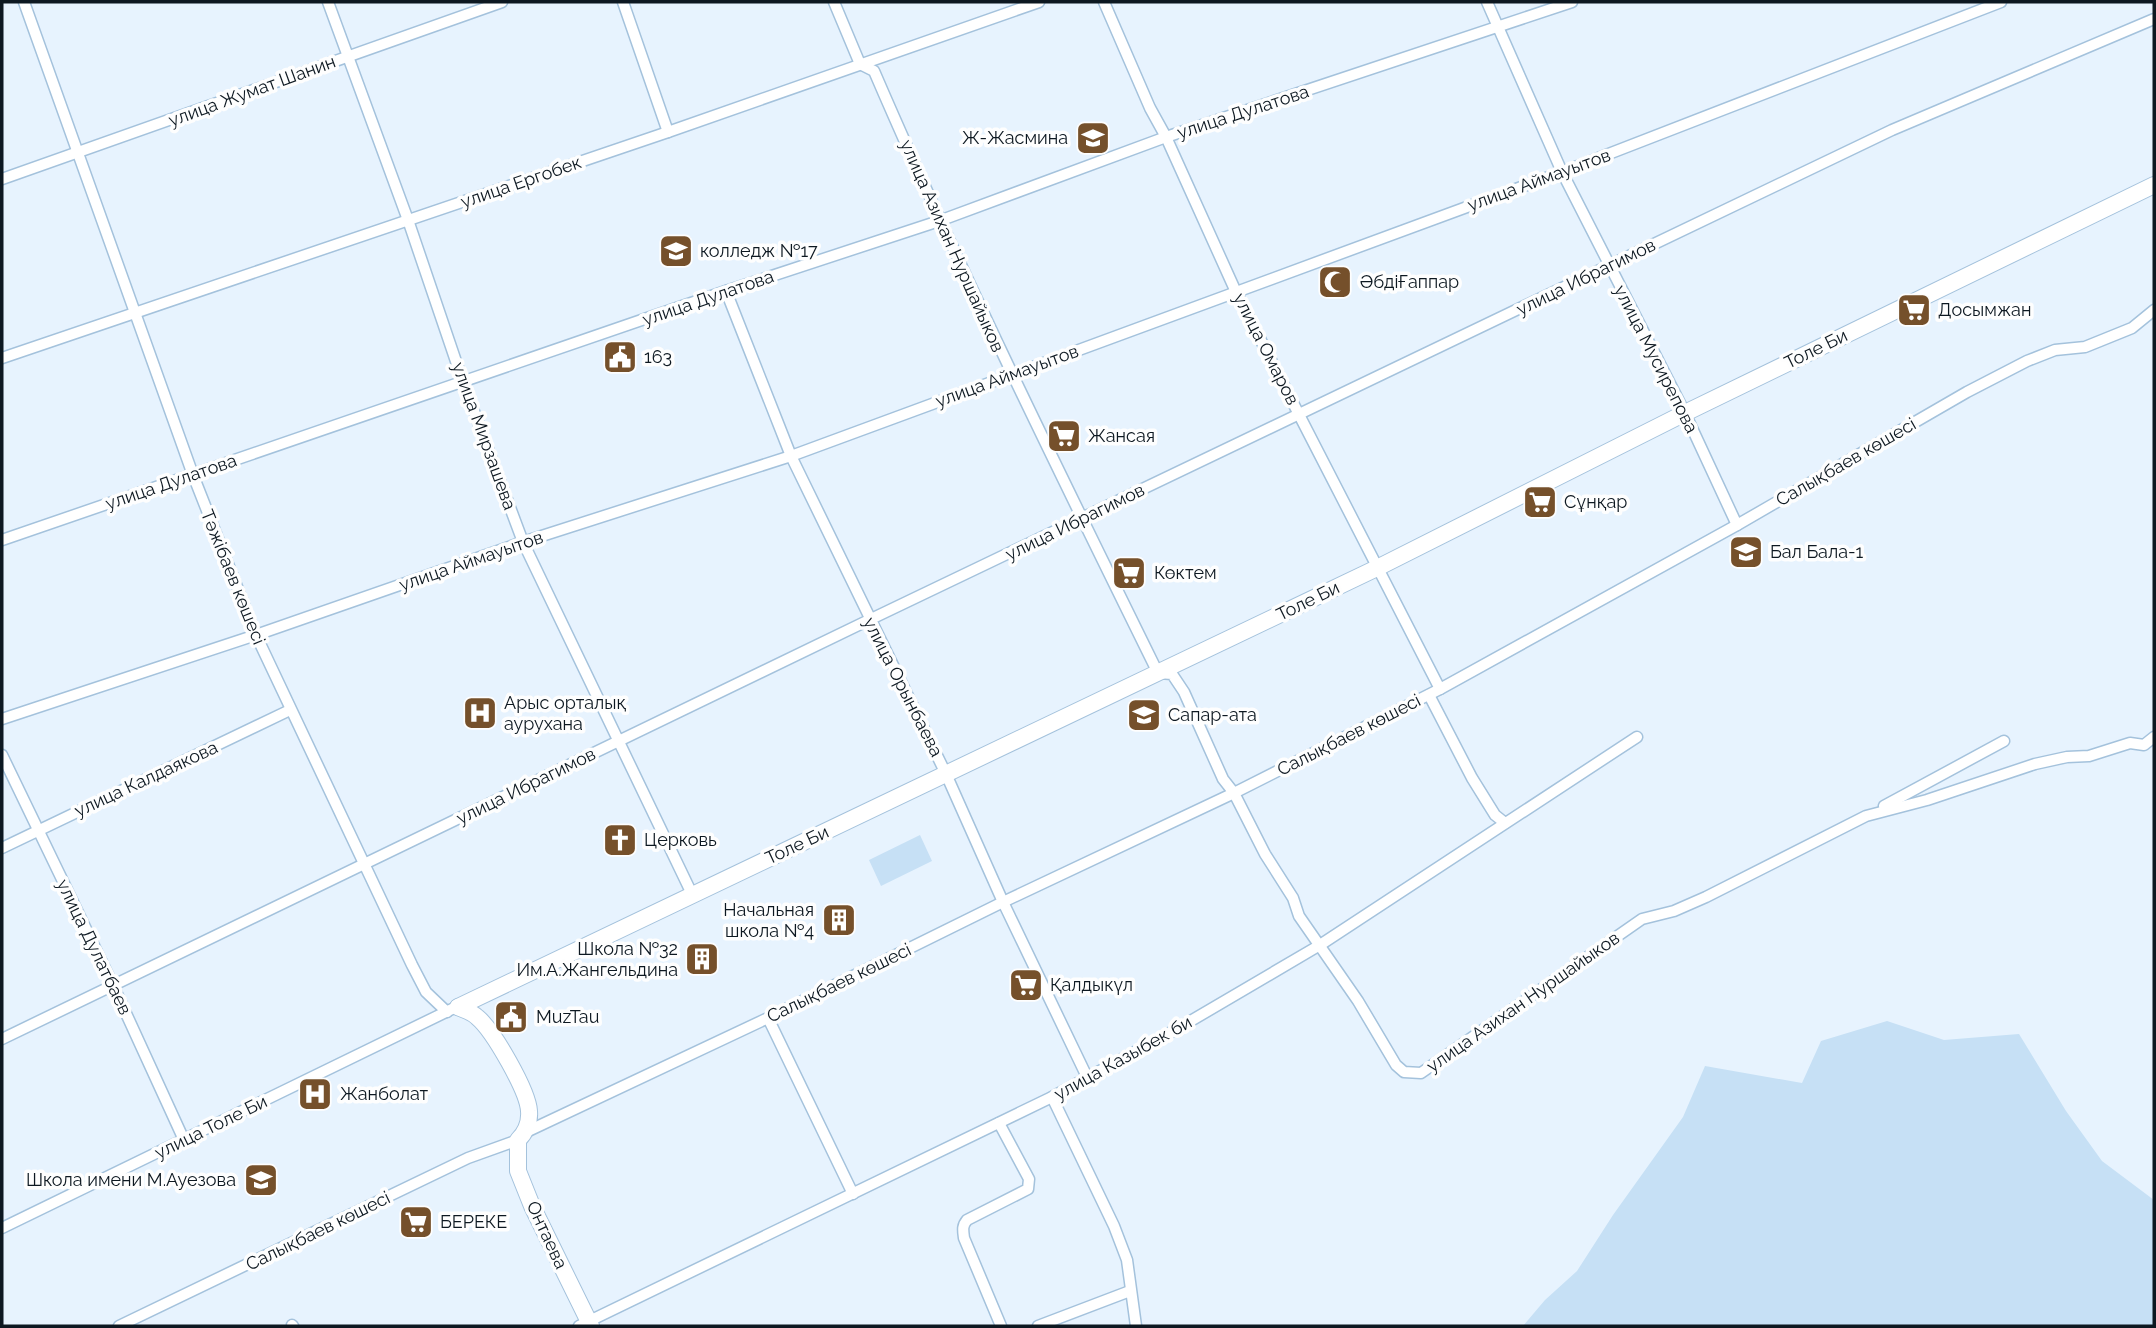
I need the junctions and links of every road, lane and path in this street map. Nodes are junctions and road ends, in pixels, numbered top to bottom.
1 (24, 2) edge
2 (328, 2) edge
3 (502, 2) edge
4 (623, 2) edge
5 (834, 2) edge
6 (1039, 2) edge
7 (1104, 2) edge
8 (1487, 2) edge
9 (1572, 2) edge
10 (2001, 2) edge
11 (2154, 19) edge
12 (1498, 27) junction
13 (347, 57) junction
14 (860, 64) junction
15 (668, 132) junction
16 (1167, 137) junction
17 (77, 154) junction
18 (1562, 173) junction
19 (2, 179) edge
20 (2154, 185) edge
21 (408, 220) junction
22 (939, 221) junction
23 (1609, 265) junction
24 (726, 291) junction
25 (1236, 292) junction
26 (2154, 310) edge
27 (135, 314) junction
28 (2, 359) edge
29 (1010, 374) junction
30 (463, 382) junction
31 (1685, 413) junction
32 (1299, 414) junction
33 (791, 456) junction
34 (193, 475) junction
35 (1082, 519) junction
36 (1737, 525) junction
37 (2, 540) edge
38 (523, 542) junction
39 (1379, 567) junction
40 (869, 620) junction
41 (256, 635) junction
42 (1158, 673) junction
43 (1440, 689) junction
44 (1429, 695) junction
45 (290, 710) junction
46 (2, 719) edge
47 (1637, 737) dead end
48 (2154, 737) edge
49 (2004, 741) dead end
50 (617, 743) junction
51 (2, 755) edge
52 (946, 774) junction
53 (1234, 793) junction
54 (1866, 816) junction
55 (1505, 823) junction
56 (38, 830) junction
57 (2, 848) edge
58 (364, 864) junction
59 (692, 894) junction
60 (1003, 902) junction
61 (1320, 945) junction
62 (113, 985) junction
63 (452, 1009) junction
64 (768, 1018) junction
65 (2, 1039) edge
66 (1088, 1079) junction
67 (1052, 1097) junction
68 (999, 1123) junction
69 (522, 1136) junction
70 (184, 1140) junction
71 (853, 1194) junction
72 (2, 1228) edge
73 (1130, 1291) junction
74 (586, 1325) edge
75 (119, 1326) edge
76 (1001, 1326) edge
77 (1038, 1326) edge
78 (1136, 1326) edge

1 - 17 street, Тәжібаев көшесі
2 - 13 street, улица Мирзашева
3 - 13 street, улица Жумат Шанин
4 - 15 street
5 - 14 street, улица Азихан Нуршайыков
6 - 14 street, улица Ергобек
7 - 16 street, улица Омаров
8 - 12 street, улица Мусирепова
9 - 12 street, улица Дулатова
10 - 18 street, улица Аймауытов
11 - 23 street, улица Ибрагимов
12 - 16 street, улица Дулатова
12 - 18 street, улица Мусирепова
13 - 17 street, улица Жумат Шанин
13 - 21 street, улица Мирзашева
14 - 15 street, улица Ергобек
14 - 22 street, улица Азихан Нуршайыков
15 - 21 street, улица Ергобек
16 - 22 street, улица Дулатова
16 - 25 street, улица Омаров
17 - 19 street, улица Жумат Шанин
17 - 27 street, Тәжібаев көшесі
18 - 23 street, улица Мусирепова
18 - 25 street, улица Аймауытов
20 - 31 main road, Толе Би
21 - 27 street, улица Ергобек
21 - 30 street, улица Мирзашева
22 - 24 street, улица Дулатова
22 - 29 street, улица Азихан Нуршайыков
23 - 31 street, улица Мусирепова
23 - 32 street, улица Ибрагимов
24 - 30 street, улица Дулатова
24 - 33 street, улица Орынбаева
25 - 29 street, улица Аймауытов
25 - 32 street, улица Омаров
26 - 36 street, Салықбаев көшесі
27 - 28 street, улица Ергобек
27 - 34 street, Тәжібаев көшесі
29 - 33 street, улица Аймауытов
29 - 35 street, улица Азихан Нуршайыков
30 - 34 street, улица Дулатова
30 - 38 street, улица Мирзашева
31 - 36 street, улица Мусирепова
31 - 39 main road, Толе Би
32 - 35 street, улица Ибрагимов
32 - 39 street, улица Омаров
33 - 38 street, улица Аймауытов
33 - 40 street, улица Орынбаева
34 - 37 street, улица Дулатова
34 - 41 street, Тәжібаев көшесі
35 - 40 street, улица Ибрагимов
35 - 42 street, улица Азихан Нуршайыков
36 - 43 street, Салықбаев көшесі
38 - 41 street, улица Аймауытов
38 - 50 street, улица Мирзашева
39 - 42 main road, Толе Би
39 - 43 street, улица Омаров
40 - 50 street, улица Ибрагимов
40 - 52 street, улица Орынбаева
41 - 45 street, Тәжібаев көшесі
41 - 46 street, улица Аймауытов
42 - 52 main road, Толе Би
42 - 53 street, улица Азихан Нуршайыков
43 - 44 street, Салықбаев көшесі
44 - 53 street, Салықбаев көшесі
44 - 55 street
45 - 56 street, улица Калдаякова
45 - 58 street, Тәжібаев көшесі
47 - 55 street, улица Казыбек би
48 - 54 street, улица Азихан Нуршайыков
49 - 54 street
50 - 58 street, улица Ибрагимов
50 - 59 street, улица Мирзашева
51 - 56 street, улица Дулатбаев
52 - 59 main road, Толе Би
52 - 60 street, улица Орынбаева
53 - 60 street, Салықбаев көшесі
53 - 61 street, улица Азихан Нуршайыков
54 - 61 street, улица Азихан Нуршайыков
55 - 61 street, улица Казыбек би
56 - 57 street, улица Калдаякова
56 - 62 street, улица Дулатбаев
58 - 62 street, улица Ибрагимов
58 - 63 street, Тәжібаев көшесі
59 - 63 main road, Толе Би
60 - 64 street, Салықбаев көшесі
60 - 66 street, улица Орынбаева
61 - 66 street, улица Казыбек би
62 - 65 street, улица Ибрагимов
62 - 70 street, улица Дулатбаев
63 - 69 main road, Онтаева
63 - 70 street, улица Толе Би
64 - 69 street, Салықбаев көшесі
64 - 71 street
66 - 67 street, улица Казыбек би
67 - 68 street, улица Казыбек би
67 - 73 street
68 - 71 street, улица Казыбек би
68 - 76 street
69 - 74 main road, Онтаева
69 - 75 street, Салықбаев көшесі
70 - 72 street, улица Толе Би
71 - 74 street, улица Казыбек би
73 - 77 street
73 - 78 street

